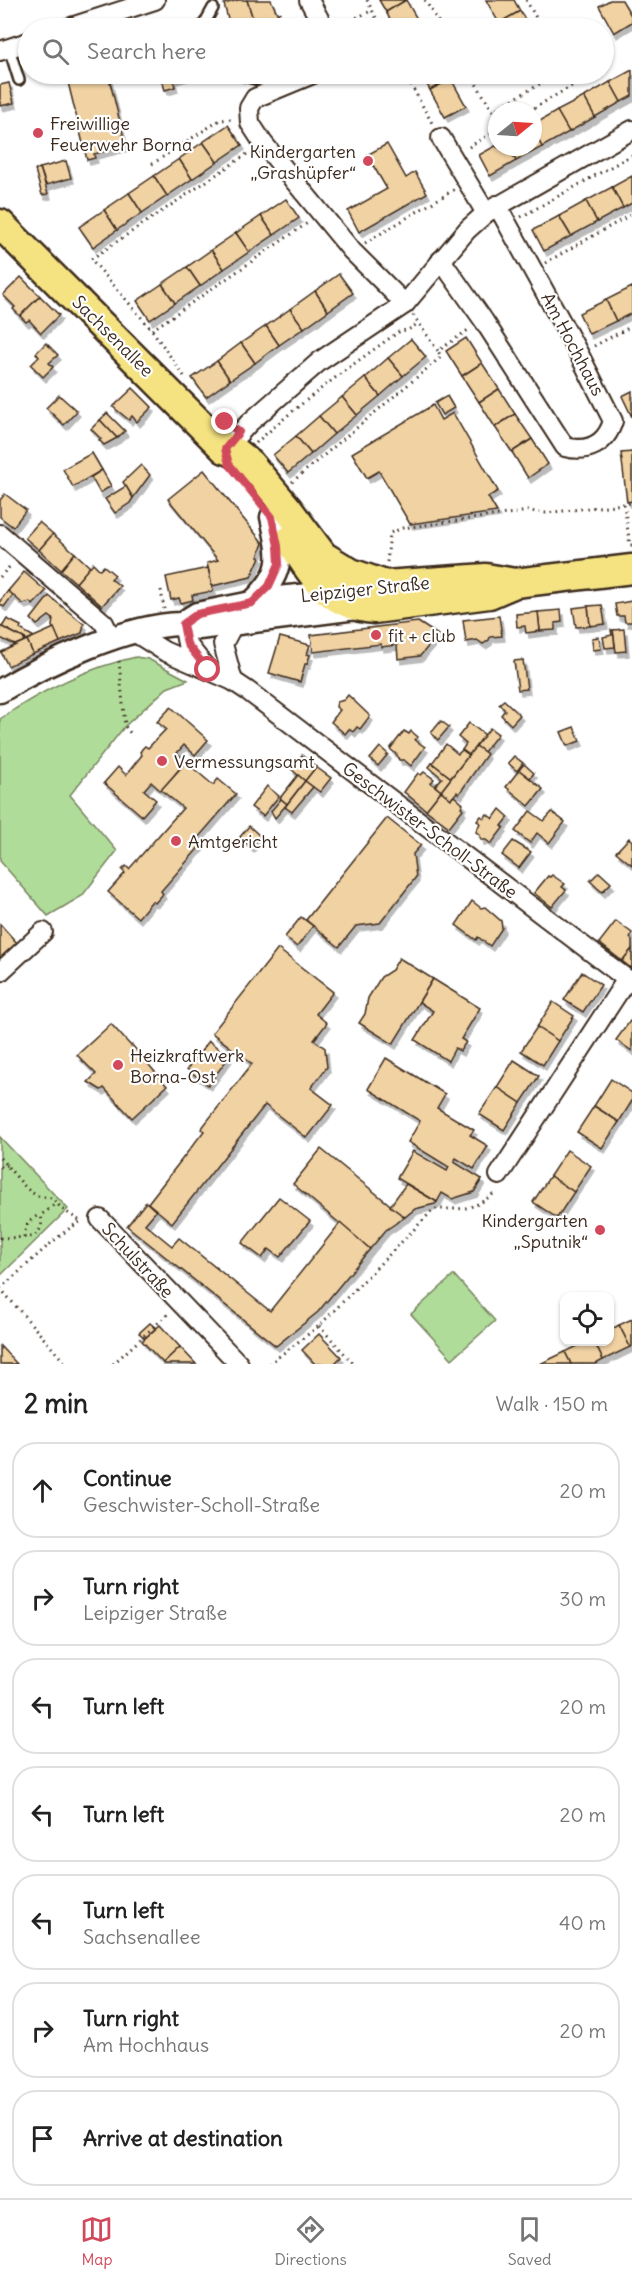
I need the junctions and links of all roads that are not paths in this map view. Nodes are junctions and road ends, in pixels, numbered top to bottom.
1 (155, 0) edge
2 (314, 2) edge
3 (213, 8) dead end
4 (100, 18) edge
5 (208, 18) edge
6 (320, 18) edge
7 (5, 49) edge
8 (18, 78) edge
9 (274, 84) edge
10 (286, 84) edge
11 (281, 86) junction
12 (632, 130) edge
13 (441, 138) dead end
14 (491, 209) junction
15 (0, 225) edge
16 (441, 260) junction
17 (405, 304) junction
18 (225, 449) junction
19 (272, 517) junction
20 (0, 534) edge
21 (314, 546) junction
22 (632, 569) edge
23 (386, 577) junction
24 (515, 583) junction
25 (321, 596) junction
26 (252, 603) junction
27 (356, 608) joint
28 (234, 623) junction
29 (183, 624) junction
30 (134, 632) junction
31 (116, 650) junction
32 (208, 670) junction
33 (233, 681) junction
34 (0, 691) edge
35 (43, 932) dead end
36 (0, 972) edge
37 (629, 981) edge
38 (499, 1175) road end
39 (100, 1219) road end
40 (239, 1364) edge

1 - 4 street
2 - 6 street
3 - 5 lane
7 - 8 lane
9 - 11 lane
10 - 11 street
11 - 17 street
12 - 14 street
13 - 14 street, Am Hochhaus
14 - 16 street
14 - 16 street, Am Hochhaus
15 - 18 main road, Sachsenallee
16 - 17 street
17 - 18 street
18 - 19 main road, Sachsenallee
18 - 21 main road, Sachsenallee
19 - 25 main road, Sachsenallee
19 - 26 street
20 - 31 street
21 - 23 main road, Sachsenallee
21 - 25 street
22 - 24 main road, Leipziger Straße
23 - 24 main road, Leipziger Straße
23 - 25 street, Leipziger Straße
24 - 27 main road, Leipziger Straße
25 - 26 street, Leipziger Straße
25 - 27 main road, Sachsenallee
25 - 28 street, Leipziger Straße
26 - 29 street, Leipziger Straße
28 - 29 street, Leipziger Straße
28 - 33 street
29 - 30 street, Leipziger Straße
29 - 32 street, Geschwister-Scholl-Straße
30 - 31 street, Leipziger Straße
30 - 32 street, Geschwister-Scholl-Straße
31 - 34 street, Leipziger Straße
32 - 33 street, Geschwister-Scholl-Straße
33 - 37 street, Geschwister-Scholl-Straße
35 - 36 street
37 - 38 street, Geschwister-Scholl-Straße
39 - 40 street, Schulstraße

